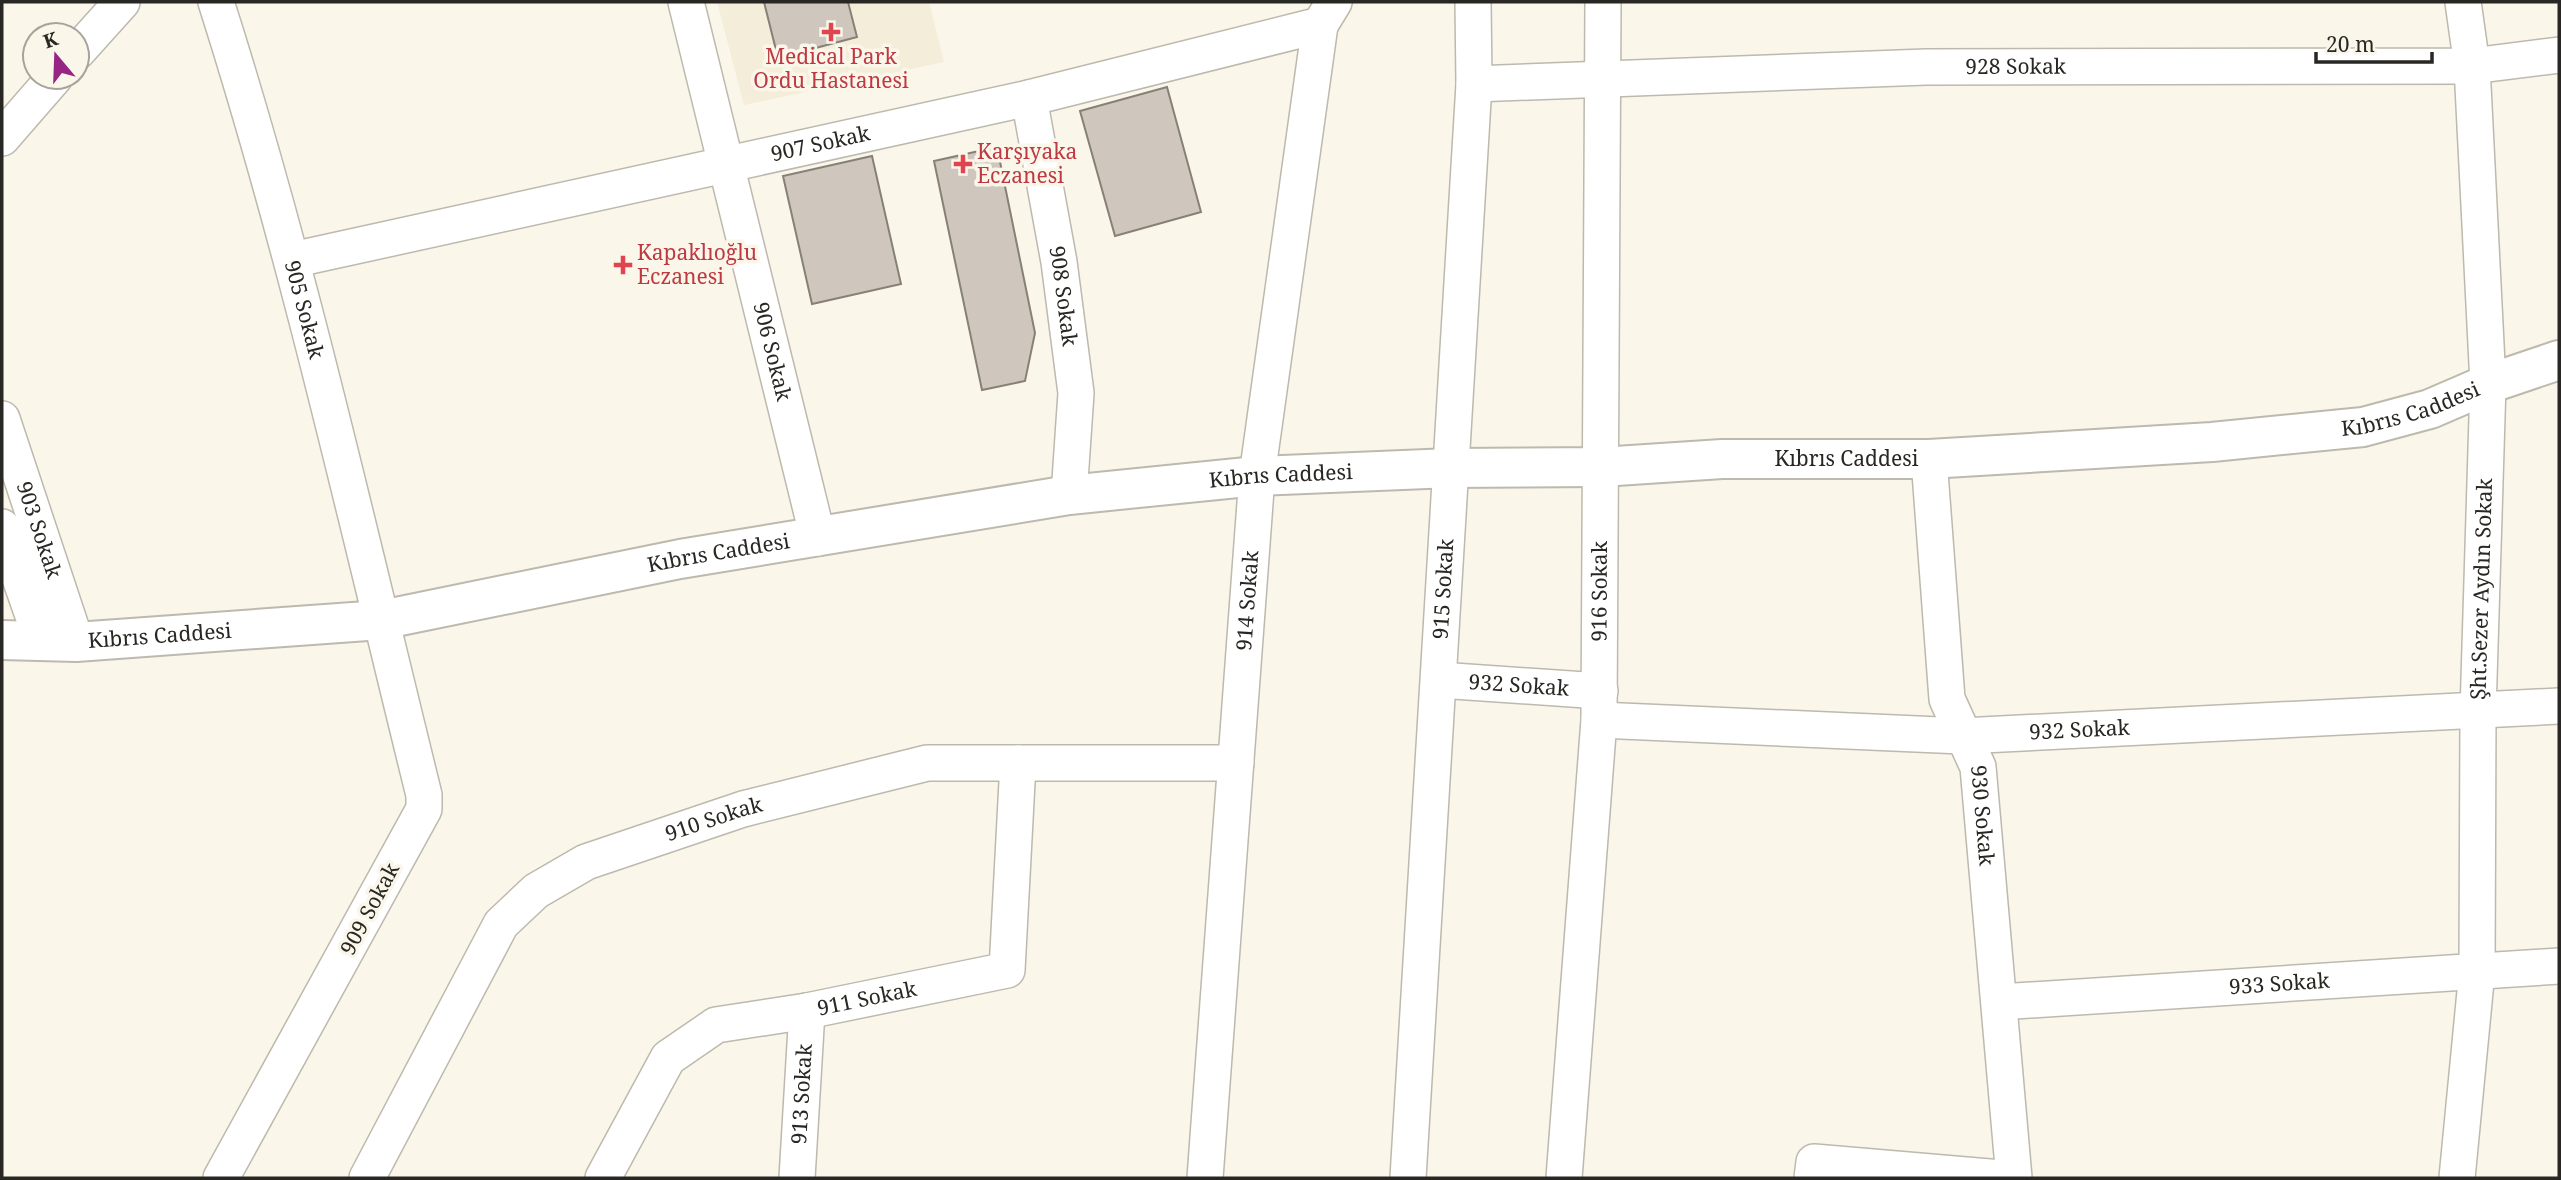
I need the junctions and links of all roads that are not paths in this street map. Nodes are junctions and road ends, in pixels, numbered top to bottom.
1 (122, 2) edge
2 (216, 2) edge
3 (686, 2) edge
4 (1473, 2) edge
5 (1603, 2) edge
6 (2463, 2) edge
7 (1327, 13) edge
8 (91, 36) edge
9 (2559, 55) edge
10 (2472, 66) junction
11 (1604, 80) junction
12 (1474, 84) junction
13 (43, 91) edge
14 (1029, 98) junction
15 (2, 138) edge
16 (723, 165) junction
17 (292, 260) junction
18 (2559, 359) edge
19 (2488, 384) junction
20 (2, 419) edge
21 (1929, 459) junction
22 (1601, 467) junction
23 (1451, 468) junction
24 (1257, 475) junction
25 (1069, 495) junction
26 (2, 527) edge
27 (818, 538) junction
28 (381, 620) junction
29 (2, 640) edge
30 (59, 641) junction
31 (1439, 680) junction
32 (1600, 705) junction
33 (2559, 706) edge
34 (2478, 712) junction
35 (1962, 736) junction
36 (1018, 763) junction
37 (1236, 763) junction
38 (2559, 966) edge
39 (2477, 971) junction
40 (2000, 1002) junction
41 (807, 1011) junction
42 (221, 1178) edge
43 (367, 1178) edge
44 (603, 1178) edge
45 (797, 1178) edge
46 (1205, 1178) edge
47 (1408, 1178) edge
48 (1564, 1178) edge
49 (1812, 1178) edge
50 (2001, 1178) edge
51 (2014, 1178) edge
52 (2457, 1178) edge

1 - 8 street
2 - 17 street, 905 Sokak
3 - 16 street, 906 Sokak
4 - 12 street, 915 Sokak
5 - 11 street, 916 Sokak
6 - 10 street, Şht.Sezer Aydın Sokak
7 - 14 street, 907 Sokak
7 - 24 street, 914 Sokak
9 - 10 street, 928 Sokak
10 - 11 street, 928 Sokak
10 - 19 street, Şht.Sezer Aydın Sokak
11 - 12 street, 928 Sokak
11 - 22 street, 916 Sokak
12 - 23 street, 915 Sokak
13 - 15 street
14 - 16 street, 907 Sokak
14 - 25 street, 908 Sokak
16 - 17 street, 907 Sokak
16 - 27 street, 906 Sokak
17 - 28 street, 905 Sokak
18 - 19 street, Kıbrıs Caddesi
19 - 21 street, Kıbrıs Caddesi
19 - 34 street, Şht.Sezer Aydın Sokak
20 - 30 street, 903 Sokak
21 - 22 street, Kıbrıs Caddesi
21 - 35 street, 930 Sokak
22 - 23 street, Kıbrıs Caddesi
22 - 32 street, 916 Sokak
23 - 24 street, Kıbrıs Caddesi
23 - 31 street, 915 Sokak
24 - 25 street, Kıbrıs Caddesi
24 - 37 street, 914 Sokak
25 - 27 street, Kıbrıs Caddesi
26 - 30 street, 903 Sokak
27 - 28 street, Kıbrıs Caddesi
28 - 30 street, Kıbrıs Caddesi
28 - 42 street, 909 Sokak
29 - 30 street, Kıbrıs Caddesi
31 - 32 street, 932 Sokak
31 - 47 street, 915 Sokak
32 - 35 street, 932 Sokak
32 - 48 street, 916 Sokak
33 - 34 street, 932 Sokak
34 - 35 street, 932 Sokak
34 - 39 street, Şht.Sezer Aydın Sokak
35 - 40 street, 930 Sokak
36 - 37 street, 910 Sokak
36 - 41 street, 911 Sokak
36 - 43 street, 910 Sokak
37 - 46 street, 914 Sokak
38 - 39 street, 933 Sokak
39 - 40 street, 933 Sokak
39 - 52 street, Şht.Sezer Aydın Sokak
40 - 51 street, 930 Sokak
41 - 44 street, 911 Sokak
41 - 45 street, 913 Sokak
49 - 50 street

